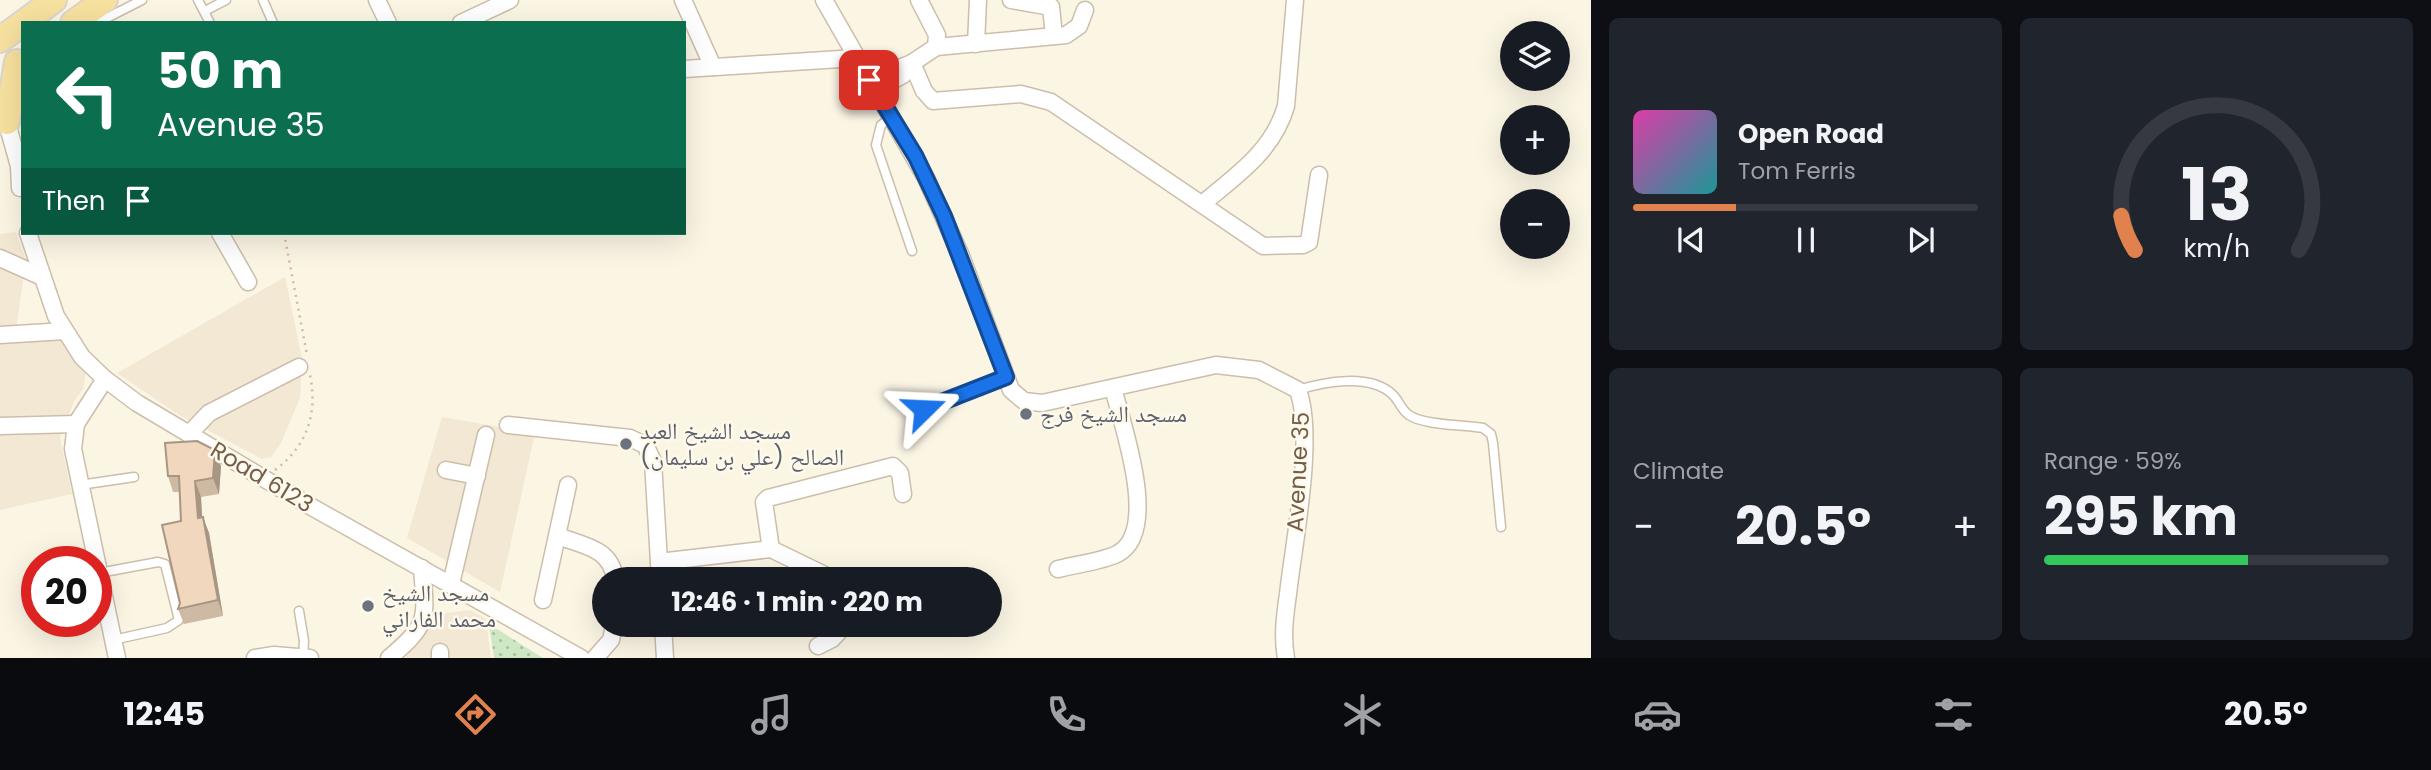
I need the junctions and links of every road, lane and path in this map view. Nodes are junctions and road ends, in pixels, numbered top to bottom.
1 (54, 0) edge
2 (105, 0) edge
3 (142, 0) edge
4 (200, 0) edge
5 (226, 0) edge
6 (262, 0) edge
7 (377, 0) edge
8 (510, 0) edge
9 (683, 0) edge
10 (824, 0) edge
11 (919, 0) edge
12 (978, 0) edge
13 (1011, 0) edge
14 (1295, 0) edge
15 (205, 10) junction
16 (1086, 10) dead end
17 (26, 21) edge
18 (86, 21) edge
19 (106, 21) edge
20 (209, 21) edge
21 (272, 21) edge
22 (387, 21) edge
23 (465, 21) edge
24 (21, 24) edge
25 (1054, 36) junction
26 (0, 40) edge
27 (976, 44) junction
28 (936, 47) junction
29 (856, 58) junction
30 (912, 63) junction
31 (13, 64) edge
32 (713, 67) junction
33 (686, 69) edge
34 (872, 85) junction
35 (891, 117) junction
36 (2, 118) edge
37 (1318, 176) dead end
38 (21, 185) edge
39 (1202, 204) junction
40 (33, 235) edge
41 (221, 235) edge
42 (912, 251) dead end
43 (0, 258) edge
44 (40, 276) junction
45 (248, 282) dead end
46 (65, 331) junction
47 (0, 335) edge
48 (299, 367) dead end
49 (1006, 377) junction
50 (104, 379) junction
51 (1113, 388) junction
52 (1298, 390) junction
53 (924, 409) dead end
54 (76, 424) junction
55 (508, 425) dead end
56 (0, 426) edge
57 (189, 434) junction
58 (486, 435) dead end
59 (446, 470) dead end
60 (477, 476) junction
61 (134, 477) dead end
62 (80, 485) junction
63 (568, 485) dead end
64 (903, 494) dead end
65 (1501, 527) dead end
66 (558, 537) junction
67 (93, 546) edge
68 (771, 548) junction
69 (659, 562) junction
70 (612, 567) edge
71 (659, 567) edge
72 (809, 567) edge
73 (422, 568) junction
74 (1058, 569) dead end
75 (112, 571) edge
76 (451, 584) junction
77 (543, 600) dead end
78 (299, 611) dead end
79 (112, 635) edge
80 (612, 637) edge
81 (664, 637) edge
82 (834, 637) edge
83 (113, 640) junction
84 (818, 646) dead end
85 (303, 657) edge
86 (117, 658) edge
87 (255, 658) edge
88 (310, 658) edge
89 (390, 658) edge
90 (581, 658) edge
91 (595, 658) edge
92 (665, 658) edge
93 (1286, 658) edge

1 - 17 main road
2 - 18 main road
3 - 19 lane
4 - 15 lane
5 - 15 lane
6 - 21 lane
7 - 22 street
8 - 23 street
9 - 32 street
10 - 29 street, Avenue 35
11 - 28 street
12 - 27 street
13 - 25 street
14 - 39 street
15 - 20 lane
16 - 25 street
24 - 26 main road
25 - 27 street
27 - 28 street
28 - 30 street
29 - 32 street
29 - 34 street, Avenue 35
30 - 34 street
30 - 39 street
31 - 36 main road
32 - 33 street
34 - 35 street, Avenue 35
35 - 42 lane
35 - 49 street, Avenue 35
36 - 38 street
37 - 39 street
40 - 44 street, Road 6123
41 - 45 street
43 - 44 street
44 - 46 street, Road 6123
46 - 47 street
46 - 50 street, Road 6123
48 - 57 street
49 - 51 street, Avenue 35
49 - 53 lane
50 - 54 street
50 - 57 street, Road 6123
51 - 52 street, Avenue 35
51 - 74 street
52 - 65 lane
52 - 93 street, Avenue 35
54 - 56 street
54 - 62 street
55 - 69 street
57 - 73 street, Road 6123
58 - 60 street
59 - 60 street
60 - 76 street
61 - 62 lane
62 - 67 street
63 - 66 street
64 - 68 street
66 - 70 street
66 - 77 street
68 - 69 street
68 - 72 street
69 - 71 street
73 - 76 street, Road 6123
73 - 89 street
75 - 83 lane
76 - 90 street, Road 6123
78 - 85 lane
79 - 83 street
80 - 91 street
81 - 92 street
82 - 84 street
83 - 86 street
85 - 87 street
85 - 88 street

